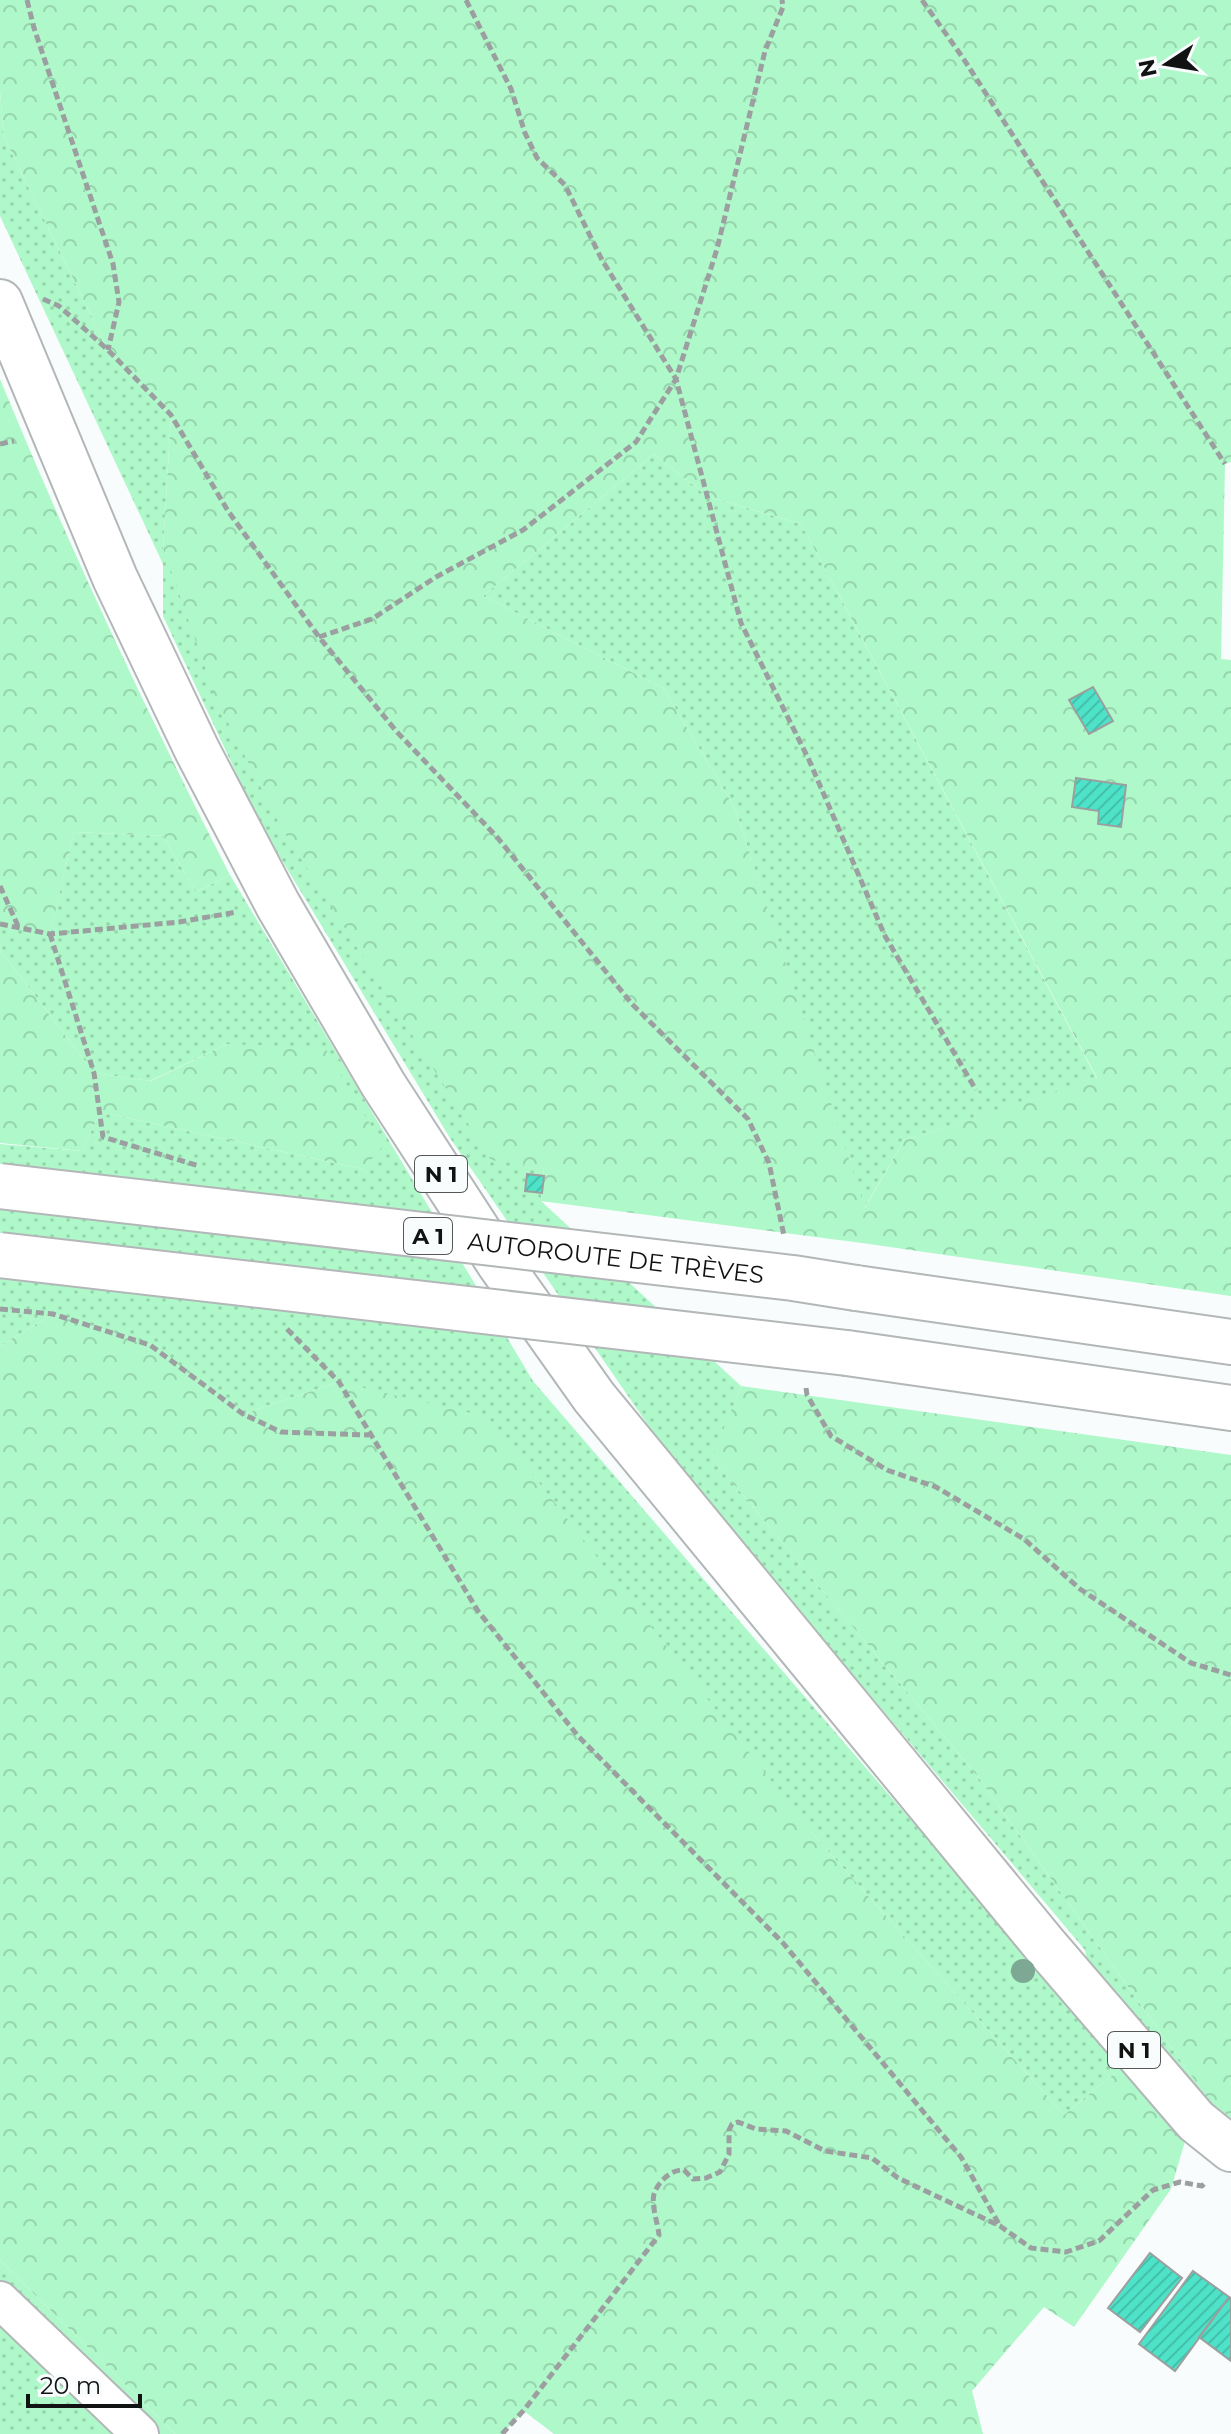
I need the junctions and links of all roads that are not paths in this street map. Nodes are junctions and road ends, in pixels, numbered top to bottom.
1 (0, 302) edge
2 (0, 1186) edge
3 (0, 1255) edge
4 (1231, 1342) edge
5 (1231, 1408) edge
6 (1222, 2162) edge
7 (0, 2300) edge
8 (140, 2434) edge

1 - 6 main road, N 1
2 - 4 main road, AUTOROUTE DE TRÈVES / A 1, bridge
3 - 5 main road, bridge
7 - 8 street

